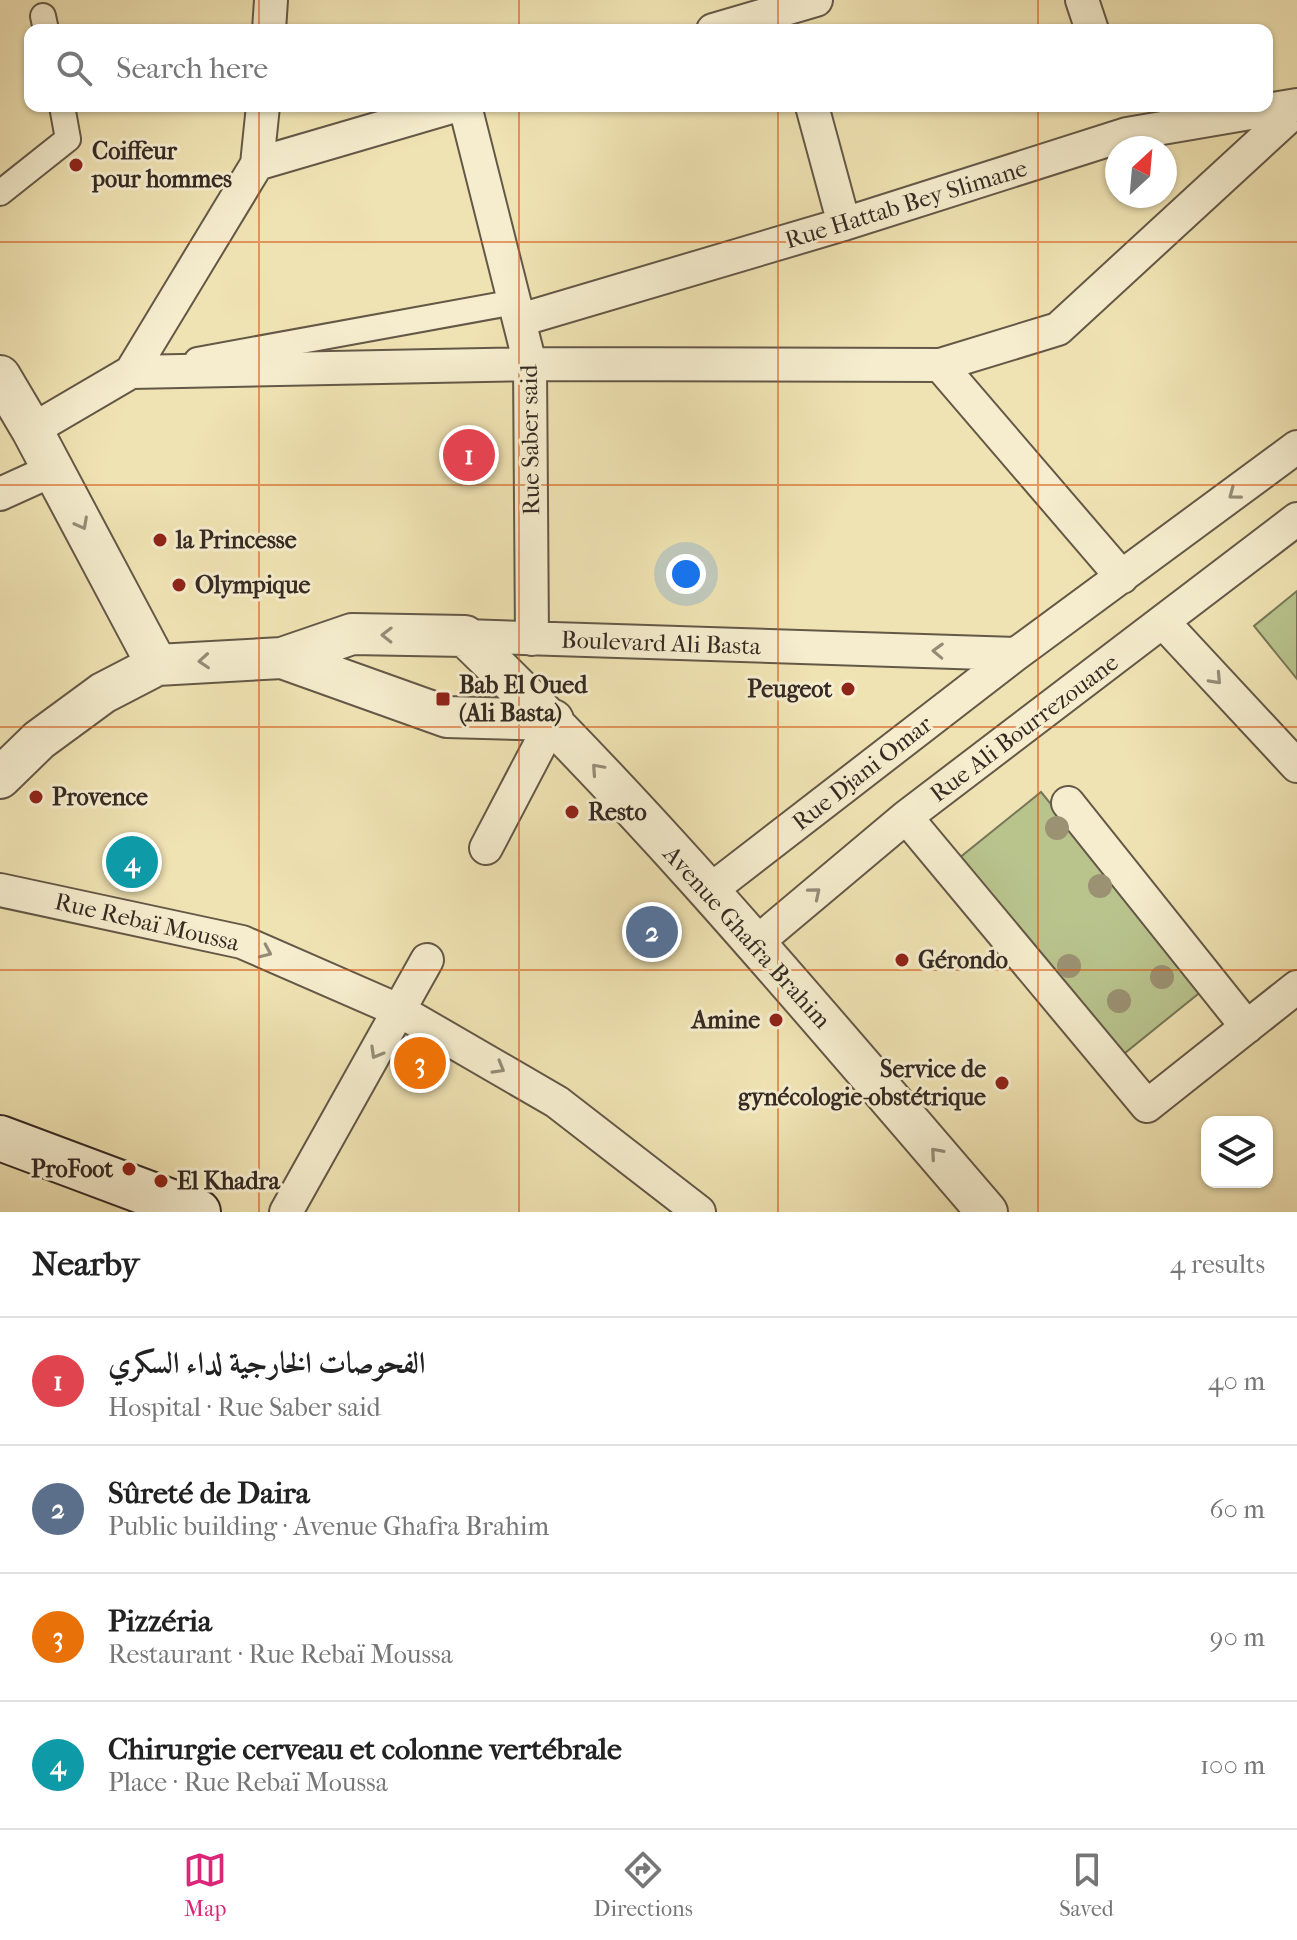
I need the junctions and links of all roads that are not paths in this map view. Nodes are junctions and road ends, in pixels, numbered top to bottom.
1 (271, 0) edge
2 (1082, 0) edge
3 (794, 10) edge
4 (269, 24) edge
5 (737, 24) edge
6 (1090, 24) edge
7 (1297, 107) edge
8 (1273, 109) edge
9 (63, 112) edge
10 (262, 112) edge
11 (435, 112) edge
12 (467, 112) edge
13 (814, 112) edge
14 (1230, 112) edge
15 (1122, 120) edge
16 (257, 164) junction
17 (0, 193) edge
18 (844, 224) junction
19 (517, 311) junction
20 (530, 364) junction
21 (940, 365) junction
22 (131, 372) junction
23 (0, 376) edge
24 (32, 430) junction
25 (1297, 447) edge
26 (53, 470) junction
27 (0, 494) edge
28 (1297, 519) edge
29 (1122, 577) junction
30 (1163, 622) junction
31 (465, 636) junction
32 (532, 639) junction
33 (1016, 654) junction
34 (282, 658) junction
35 (157, 665) junction
36 (553, 720) junction
37 (39, 740) junction
38 (0, 750) edge
39 (1297, 766) edge
40 (0, 778) edge
41 (1068, 803) dead end
42 (906, 817) junction
43 (486, 848) dead end
44 (0, 890) edge
45 (708, 892) junction
46 (756, 943) junction
47 (427, 960) dead end
48 (1297, 987) edge
49 (400, 1011) junction
50 (1247, 1027) junction
51 (0, 1138) edge
52 (198, 1212) edge
53 (286, 1212) edge
54 (699, 1212) edge
55 (987, 1212) edge

1 - 4 street
2 - 6 street
3 - 5 street
7 - 8 street, Rue Hattab Bey Slimane
7 - 21 street
9 - 17 street
10 - 16 street
11 - 16 street
12 - 19 street, Rue Saber said
13 - 18 street
14 - 15 street, Rue Hattab Bey Slimane
15 - 18 street, Rue Hattab Bey Slimane
16 - 22 street
18 - 19 street, Rue Hattab Bey Slimane
19 - 20 street, Rue Saber said
19 - 22 street
20 - 21 street
20 - 22 street
20 - 32 street, Rue Saber said
21 - 29 street
22 - 24 street
23 - 24 street
24 - 26 street
25 -> 29 street
26 - 27 street
26 -> 35 street
28 - 30 street, Rue Ali Bourrezouane
29 - 33 street
30 -> 39 street
30 - 42 street, Rue Ali Bourrezouane
31 - 32 street, Boulevard Ali Basta
31 -> 34 street, Boulevard Ali Basta
31 - 36 street, Avenue Ghafra Brahim
33 -> 32 street, Boulevard Ali Basta
33 - 45 street, Rue Djani Omar
34 -> 35 street, Boulevard Ali Basta
34 - 36 street
35 - 37 street, Boulevard Ali Basta
36 - 43 street
45 -> 36 street, Avenue Ghafra Brahim
37 - 38 street
37 - 40 street, Boulevard Ali Basta
41 - 50 street
46 -> 42 street, Rue Ali Bourrezouane
42 - 50 street
44 -> 49 street, Rue Rebaï Moussa
45 - 46 street, Avenue Ghafra Brahim
55 -> 46 street, Avenue Ghafra Brahim
47 - 49 street
48 - 50 street
49 -> 53 street
49 -> 54 street, Rue Rebaï Moussa
51 - 52 main road

